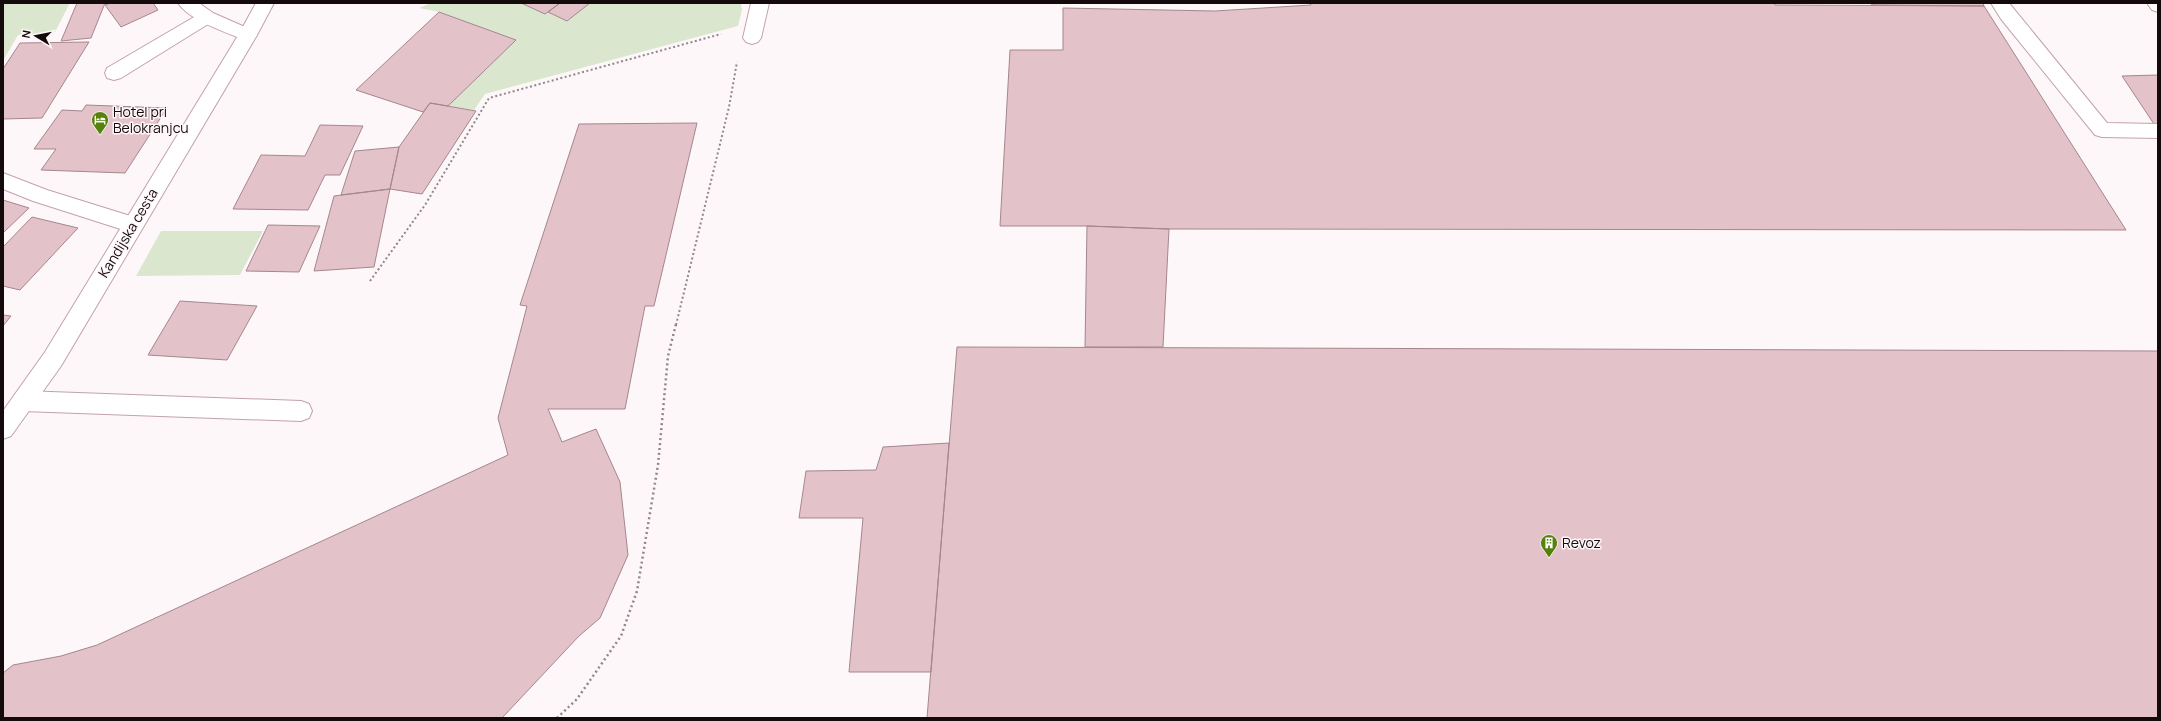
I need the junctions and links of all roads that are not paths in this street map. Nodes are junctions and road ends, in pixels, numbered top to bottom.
1 (187, 3) edge
2 (265, 3) edge
3 (760, 3) edge
4 (2000, 3) edge
5 (2156, 3) edge
6 (2158, 6) edge
7 (207, 17) junction
8 (248, 35) junction
9 (752, 38) dead end
10 (114, 73) dead end
11 (2158, 131) edge
12 (3, 181) edge
13 (133, 225) junction
14 (23, 401) junction
15 (302, 411) dead end
16 (3, 429) edge

1 - 7 main road
2 - 8 main road, Kandijska cesta
3 - 9 main road
4 - 11 main road
5 - 6 main road
7 - 8 main road
7 - 10 main road
8 - 13 main road, Kandijska cesta
12 - 13 main road
13 - 14 main road, Kandijska cesta
14 - 15 main road
14 - 16 main road, Kandijska cesta

